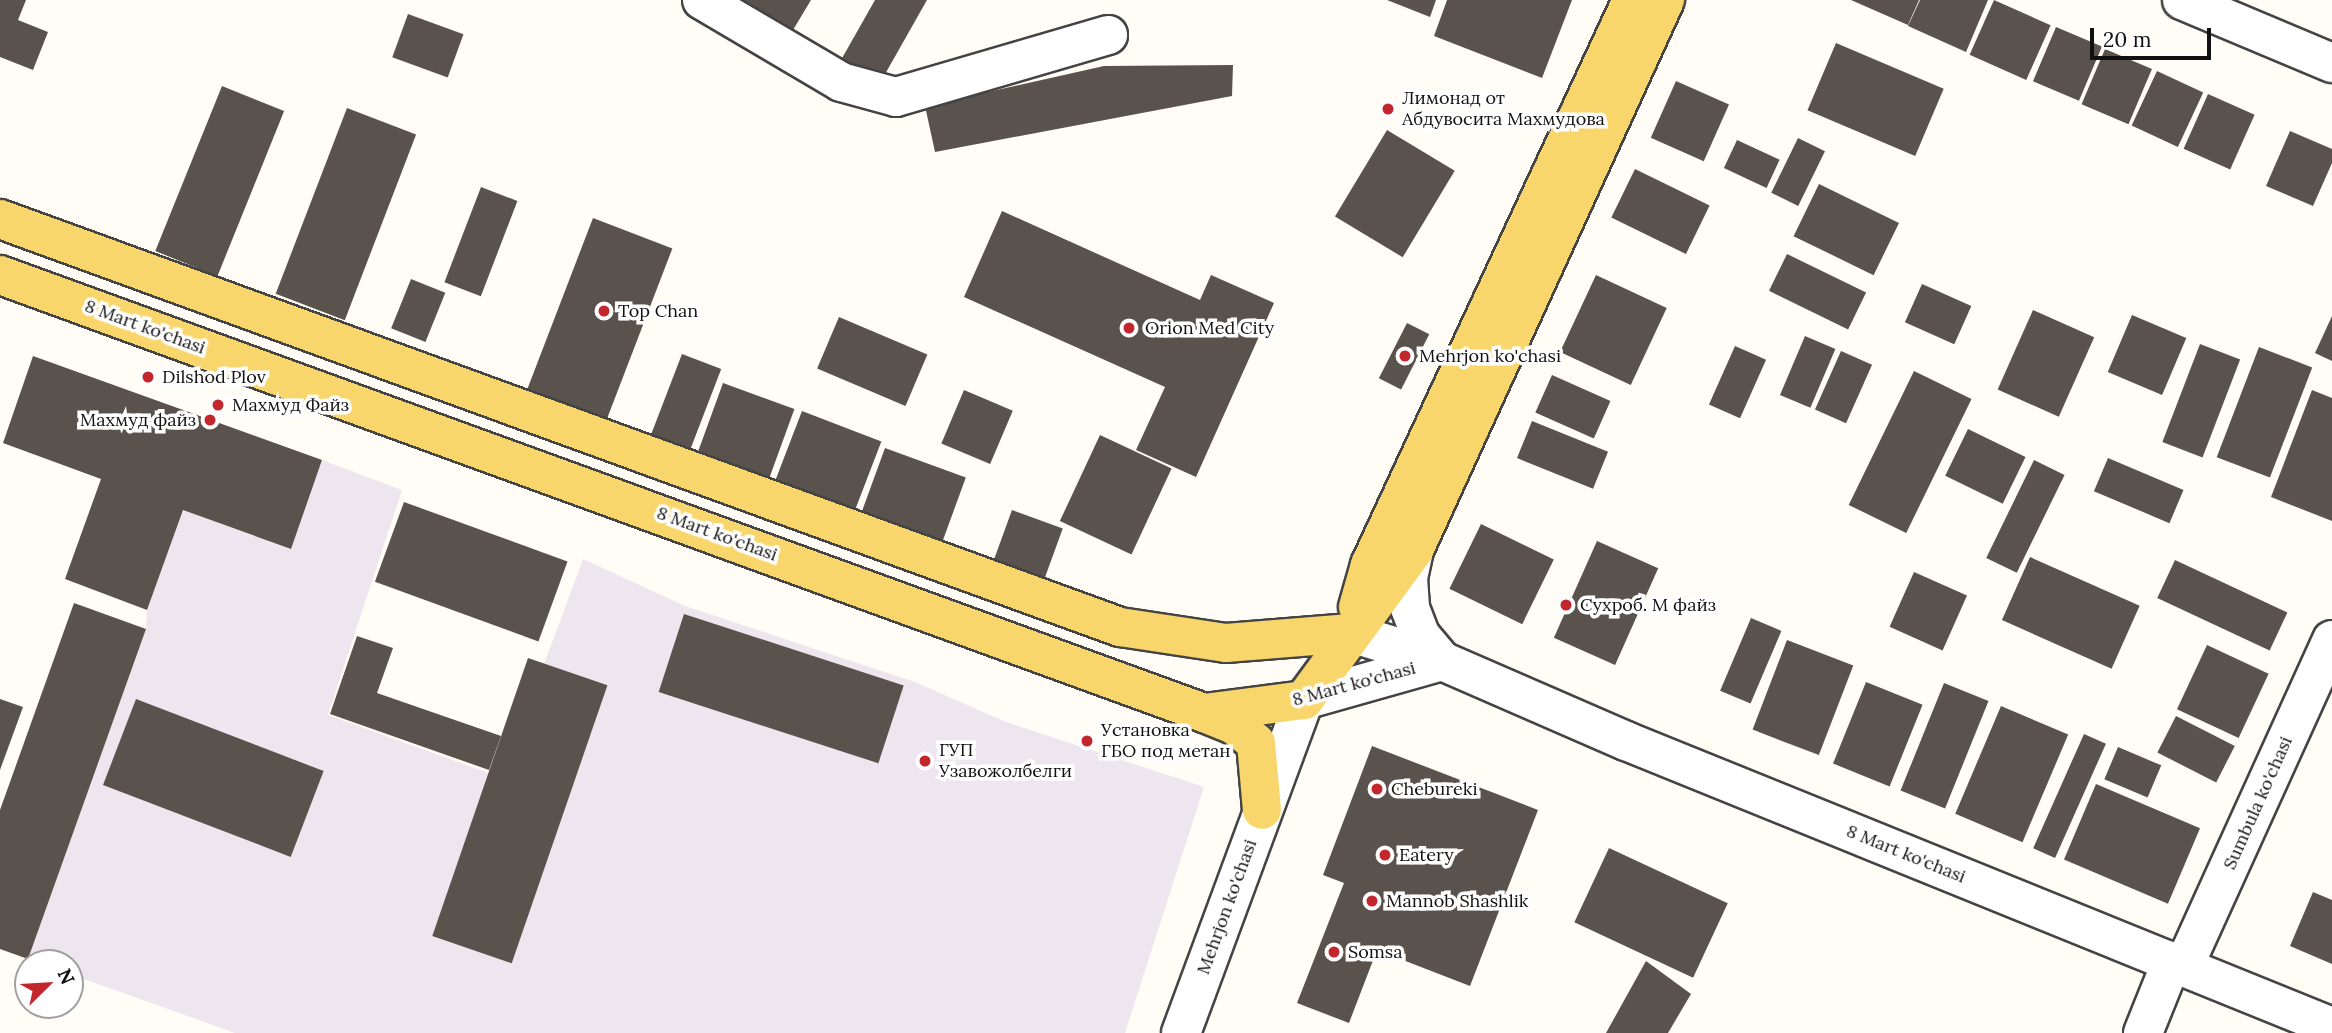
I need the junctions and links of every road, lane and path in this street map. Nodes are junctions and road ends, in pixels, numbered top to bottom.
1 (702, 0) edge
2 (1632, 0) edge
3 (1665, 0) edge
4 (2182, 0) edge
5 (1108, 35) dead end
6 (2332, 63) edge
7 (0, 219) edge
8 (0, 275) edge
9 (1414, 550) junction
10 (1351, 633) junction
11 (2332, 640) edge
12 (1442, 661) junction
13 (1304, 700) junction
14 (1204, 713) junction
15 (1262, 810) junction
16 (2178, 964) junction
17 (2332, 1027) edge
18 (1181, 1033) edge
19 (2143, 1033) edge

1 - 5 street
2 - 10 main road, Mehrjon ko'chasi
3 - 9 main road, Mehrjon ko'chasi
4 - 6 street
7 - 10 main road, 8 Mart ko'chasi
8 - 14 main road, 8 Mart ko'chasi
9 - 10 main road, Mehrjon ko'chasi
9 - 12 street
10 - 12 street, 8 Mart ko'chasi
10 - 13 main road, Mehrjon ko'chasi
11 - 16 street, Sumbula ko'chasi
12 - 13 street, 8 Mart ko'chasi
12 - 16 street, 8 Mart ko'chasi
13 - 14 main road, 8 Mart ko'chasi
13 - 15 street, Mehrjon ko'chasi
14 - 15 main road
15 - 18 street, Mehrjon ko'chasi
16 - 17 street, 8 Mart ko'chasi
16 - 19 street, Sumbula ko'chasi

